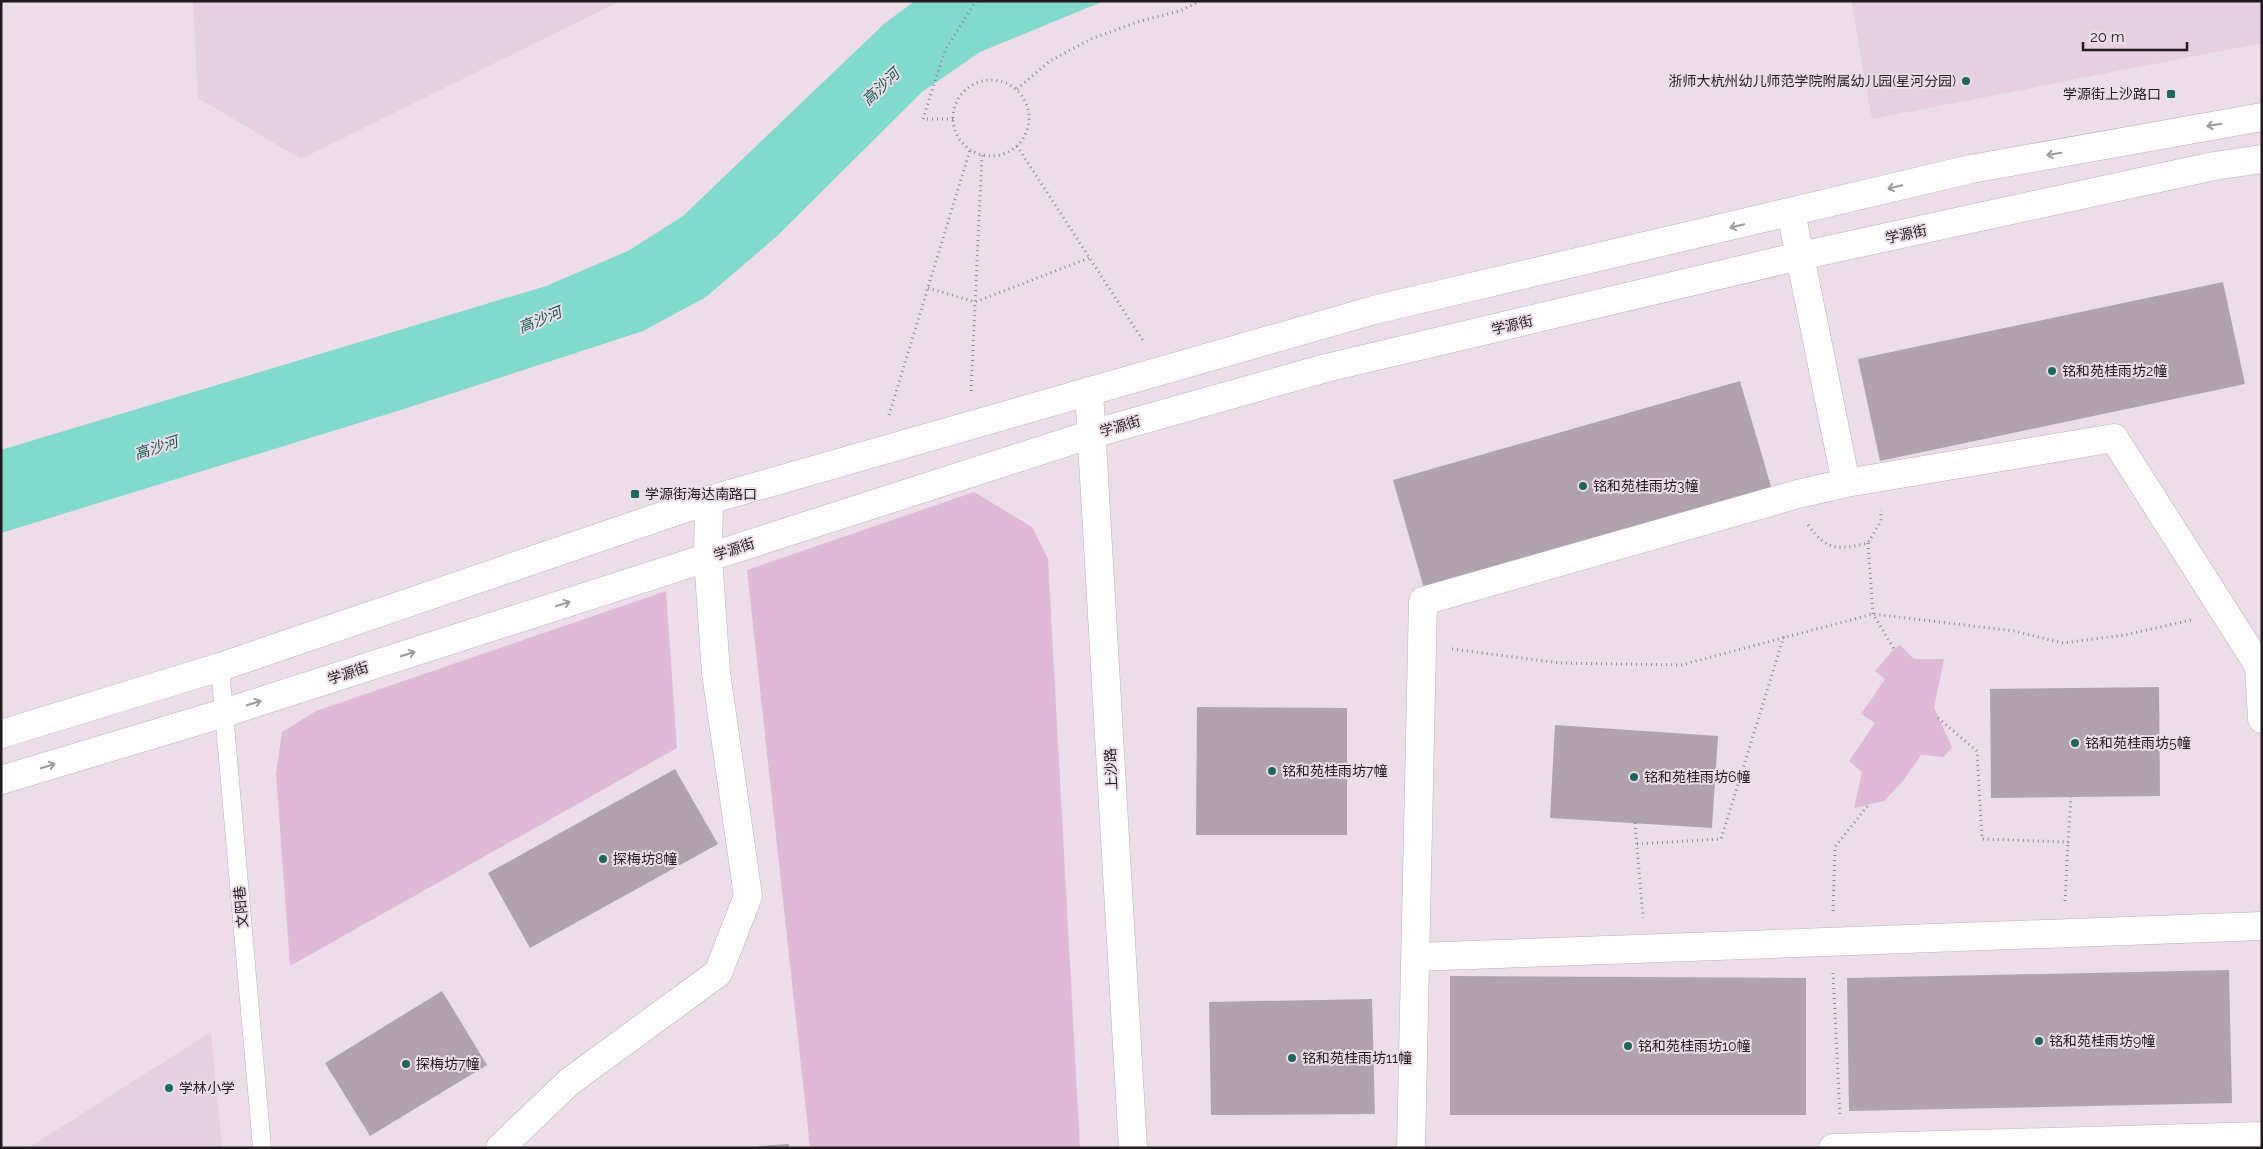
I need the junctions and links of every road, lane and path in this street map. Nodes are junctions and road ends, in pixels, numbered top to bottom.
1 (976, 1) edge
2 (1200, 1) edge
3 (1016, 89) junction
4 (2262, 117) edge
5 (953, 118) junction
6 (1016, 146) junction
7 (970, 150) junction
8 (982, 155) junction
9 (2262, 159) edge
10 (1791, 212) junction
11 (1800, 256) junction
12 (1089, 258) junction
13 (928, 288) junction
14 (975, 302) junction
15 (1162, 370) junction
16 (1089, 391) junction
17 (970, 425) junction
18 (1092, 434) junction
19 (878, 452) junction
20 (1881, 475) junction
21 (1846, 483) junction
22 (1798, 494) junction
23 (709, 500) junction
24 (1868, 544) junction
25 (708, 557) junction
26 (2224, 612) junction
27 (1873, 614) junction
28 (1784, 636) junction
29 (1422, 646) junction
30 (1894, 648) dead end
31 (220, 667) junction
32 (224, 713) junction
33 (1938, 718) dead end
34 (2262, 719) edge
35 (1, 734) edge
36 (1, 780) edge
37 (2071, 797) dead end
38 (1869, 804) dead end
39 (1635, 823) dead end
40 (2068, 842) junction
41 (1637, 844) junction
42 (2262, 926) edge
43 (2064, 934) junction
44 (1832, 942) junction
45 (1645, 949) junction
46 (1416, 958) junction
47 (2262, 1136) edge
48 (262, 1148) edge
49 (500, 1148) edge
50 (1133, 1148) edge
51 (1411, 1148) edge
52 (1833, 1148) edge
53 (1842, 1148) edge

1 - 5 path
2 - 3 path
3 - 5 path
3 - 6 path
4 -> 10 main road
5 - 7 path
6 - 8 path
6 - 12 path
7 - 8 path
7 - 13 path
8 - 14 path
9 - 11 main road, 学源街
10 - 11 main road
10 -> 15 main road
11 - 18 main road, 学源街
11 - 21 main road
12 - 14 path
12 - 15 path
13 - 14 path
13 - 19 path
14 - 17 path
15 - 16 main road
16 - 17 main road
16 - 18 main road, 上沙路
17 - 19 main road
18 - 25 main road, 学源街
18 - 50 main road, 上沙路
19 - 23 main road
20 - 21 main road
20 - 24 path
20 - 26 main road
21 - 22 main road
22 - 24 path
22 - 29 main road
23 - 25 main road
23 - 31 main road
24 - 27 path
32 -> 25 main road, 学源街
25 - 49 main road
26 - 27 path
26 - 34 main road
27 - 28 path
27 - 30 path
28 - 29 path
28 - 41 path
29 - 46 main road
31 - 32 lane, 文阳巷
31 - 35 main road
36 -> 32 main road, 学源街
32 - 48 lane, 文阳巷
33 - 40 path
37 - 40 path
38 - 44 path
39 - 41 path
40 - 43 path
41 - 45 path
42 - 43 main road
43 - 44 main road
44 - 45 main road
44 - 53 path
45 - 46 main road
46 - 51 main road
47 - 53 main road
52 - 53 main road

